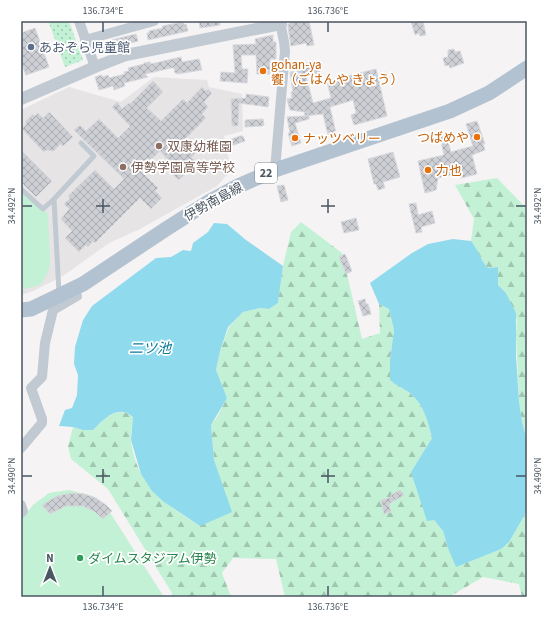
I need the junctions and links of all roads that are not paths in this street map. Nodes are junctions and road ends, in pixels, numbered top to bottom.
1 (79, 21) edge
2 (154, 21) edge
3 (280, 23) edge
4 (122, 25) edge
5 (85, 40) junction
6 (95, 67) junction
7 (527, 68) edge
8 (21, 98) edge
9 (81, 143) dead end
10 (275, 170) junction
11 (21, 189) edge
12 (54, 199) junction
13 (74, 288) junction
14 (59, 296) junction
15 (21, 310) edge
16 (21, 448) edge
17 (21, 505) edge
18 (21, 514) edge

1 - 5 street
2 - 4 street
3 - 6 street
3 - 10 street
4 - 5 street
5 - 6 street
6 - 8 street
7 - 10 main road, 伊勢南島線 / 22
9 - 12 lane
10 - 13 main road, 伊勢南島線 / 22
11 - 12 lane
12 - 14 lane
13 - 14 main road, 伊勢南島線 / 22
13 - 16 street
14 - 15 main road, 伊勢南島線 / 22
17 - 18 street

